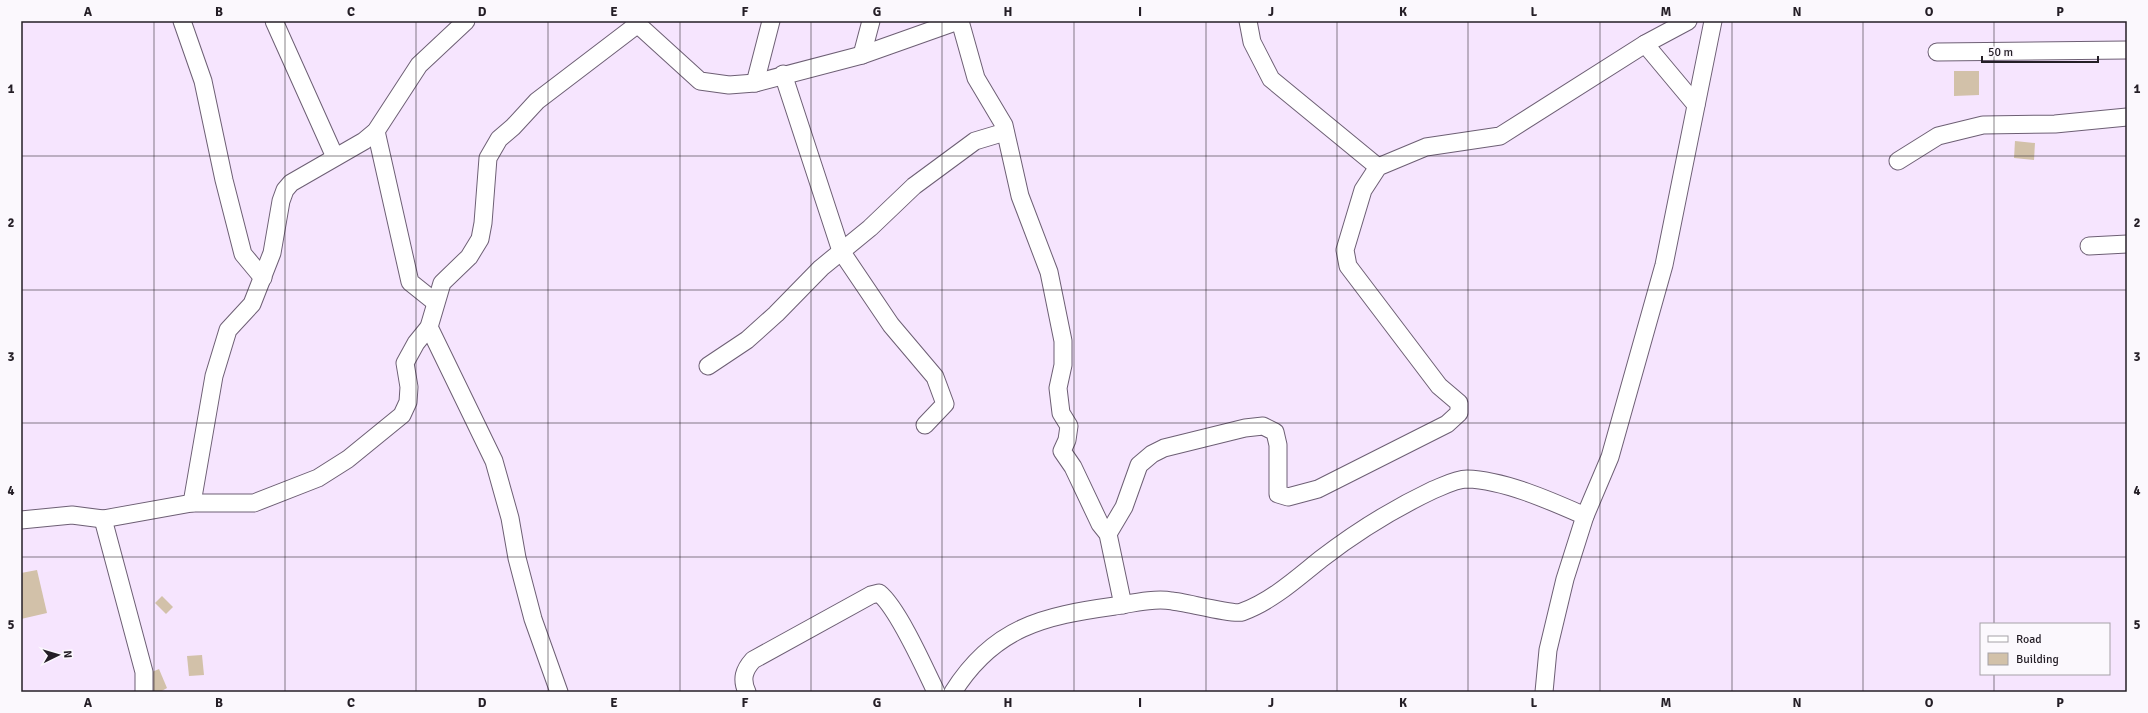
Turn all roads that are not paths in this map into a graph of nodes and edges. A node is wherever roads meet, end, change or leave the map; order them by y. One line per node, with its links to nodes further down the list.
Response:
1 (182, 21): 27 (street)
2 (274, 21): 21 (street)
3 (466, 21): 19 (street)
4 (771, 21): 16 (street)
5 (871, 21): 14 (street)
6 (959, 21): 14 (street); 20 (street)
7 (1248, 21): 23 (street)
8 (1688, 21): 11 (street)
9 (1713, 21): 17 (street)
10 (636, 23): 16 (street); 28 (street)
11 (1645, 44): 17 (street); 23 (street)
12 (2127, 50): 13 (street)
13 (1937, 52)
14 (862, 55): 15 (street)
15 (783, 74): 16 (street); 26 (street)
16 (755, 83)
17 (1696, 105): 33 (street)
18 (2127, 117): 22 (street)
19 (376, 131): 21 (street); 28 (street)
20 (1005, 132): 26 (street); 36 (street)
21 (336, 157): 27 (street)
22 (1898, 161)
23 (1378, 166): 36 (street)
24 (2127, 244): 25 (street)
25 (2089, 246)
26 (842, 252): 30 (street); 31 (street)
27 (263, 278): 32 (street)
28 (435, 302): 29 (street)
29 (429, 327): 32 (street); 39 (street)
30 (708, 366)
31 (925, 425)
32 (192, 503): 34 (street)
33 (1585, 516): 37 (street); 43 (street)
34 (103, 519): 35 (street); 38 (street)
35 (21, 520)
36 (1108, 534): 37 (street)
37 (1122, 605): 42 (street)
38 (144, 692)
39 (559, 692)
40 (747, 692): 41 (street)
41 (936, 692)
42 (953, 692)
43 (1544, 692)

